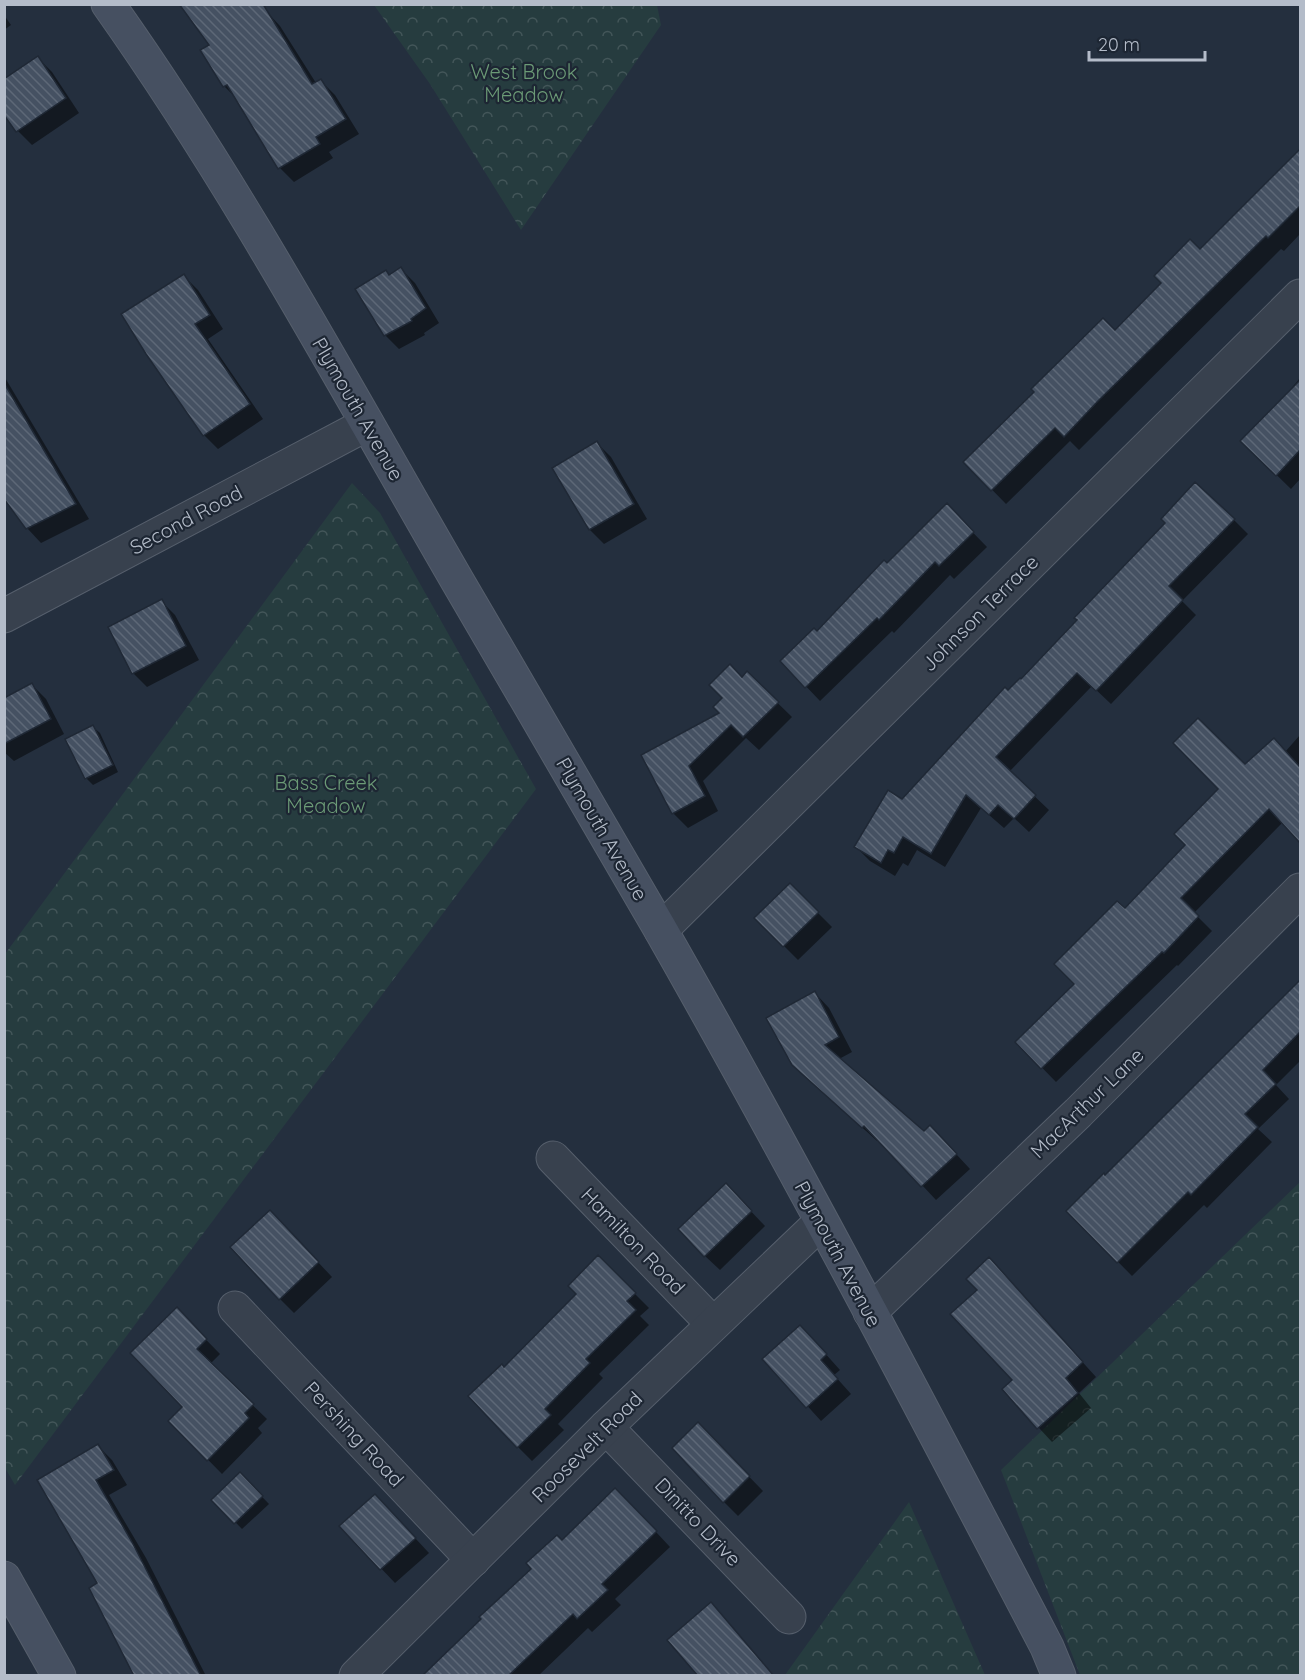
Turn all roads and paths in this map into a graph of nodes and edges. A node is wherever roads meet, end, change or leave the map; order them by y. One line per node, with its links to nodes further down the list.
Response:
1 (108, 4): 3 (street, Plymouth Avenue)
2 (1300, 296): 6 (street, Johnson Terrace)
3 (367, 424): 4 (street, Second Road); 6 (street, Plymouth Avenue)
4 (4, 616)
5 (1300, 890): 10 (street, MacArthur Lane)
6 (661, 930): 8 (street, Plymouth Avenue)
7 (553, 1158): 11 (street, Hamilton Road)
8 (821, 1222): 10 (street, Plymouth Avenue); 11 (street, Roosevelt Road)
9 (235, 1308): 13 (street, Pershing Road)
10 (870, 1312): 18 (street, Plymouth Avenue)
11 (713, 1324): 12 (street, Roosevelt Road)
12 (606, 1427): 13 (street, Roosevelt Road); 15 (street, Dinitto Drive)
13 (473, 1560): 16 (street, Roosevelt Road)
14 (4, 1578): 17 (street)
15 (789, 1617)
16 (371, 1671)
17 (59, 1676)
18 (1059, 1676)

